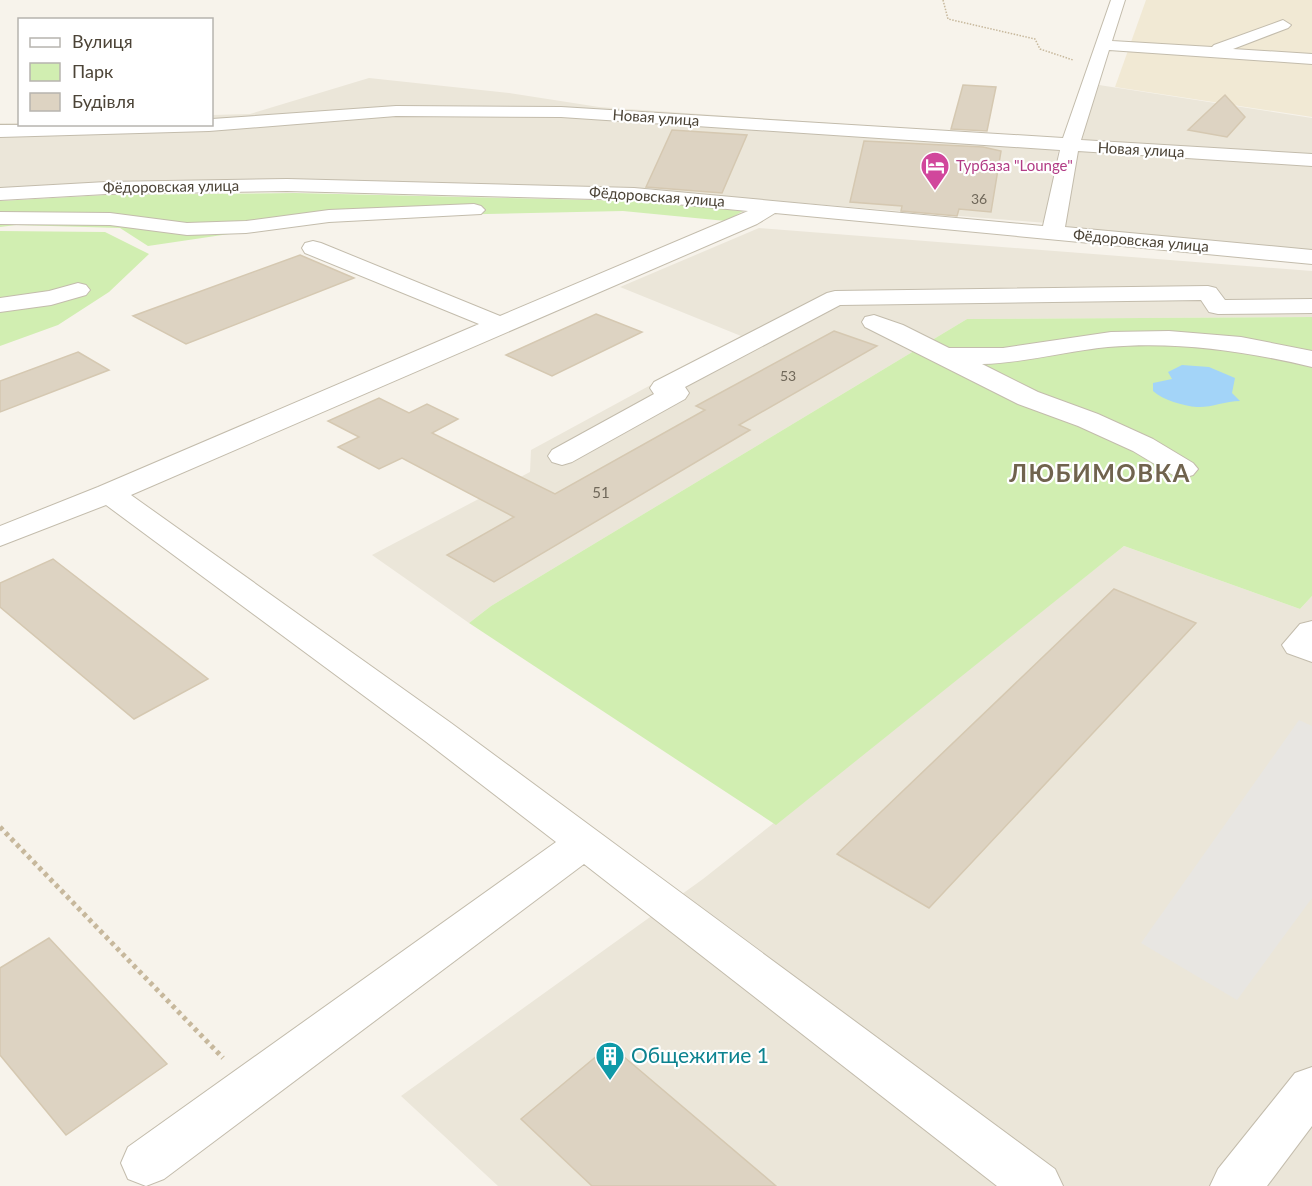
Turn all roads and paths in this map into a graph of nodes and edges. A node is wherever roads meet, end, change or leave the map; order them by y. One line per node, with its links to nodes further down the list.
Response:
1 (943, 0): 7 (path)
2 (1118, 0): 4 (street)
3 (1283, 25): 5 (street)
4 (1104, 45): 5 (street); 7 (street)
5 (1210, 52): 6 (street)
6 (1312, 59)
7 (1093, 70): 11 (street)
8 (213, 125): 11 (street, Новая улица)
9 (174, 126): 10 (street, Новая улица)
10 (0, 131)
11 (1071, 145): 12 (street, Новая улица); 16 (street)
12 (1312, 160)
13 (0, 194): 14 (street, Фёдоровская улица)
14 (761, 212): 15 (street); 16 (street, Фёдоровская улица); 23 (street)
15 (0, 218)
16 (1053, 232): 18 (street, Фёдоровская улица)
17 (313, 248): 23 (street)
18 (1312, 256)
19 (78, 290): 21 (street)
20 (915, 297): 22 (street); 24 (street); 26 (street)
21 (0, 305)
22 (1312, 306)
23 (499, 324): 28 (street)
24 (943, 355): 25 (street); 27 (street)
25 (1312, 359)
26 (562, 456)
27 (1183, 469)
28 (109, 493): 29 (street); 33 (street)
29 (0, 537)
30 (1312, 631): 31 (street)
31 (1312, 651)
32 (0, 828): 34 (path)
33 (584, 843): 34 (street); 37 (street)
34 (250, 1087): 36 (street)
35 (1312, 1088): 38 (street)
36 (146, 1163)
37 (1037, 1186)
38 (1236, 1186)

